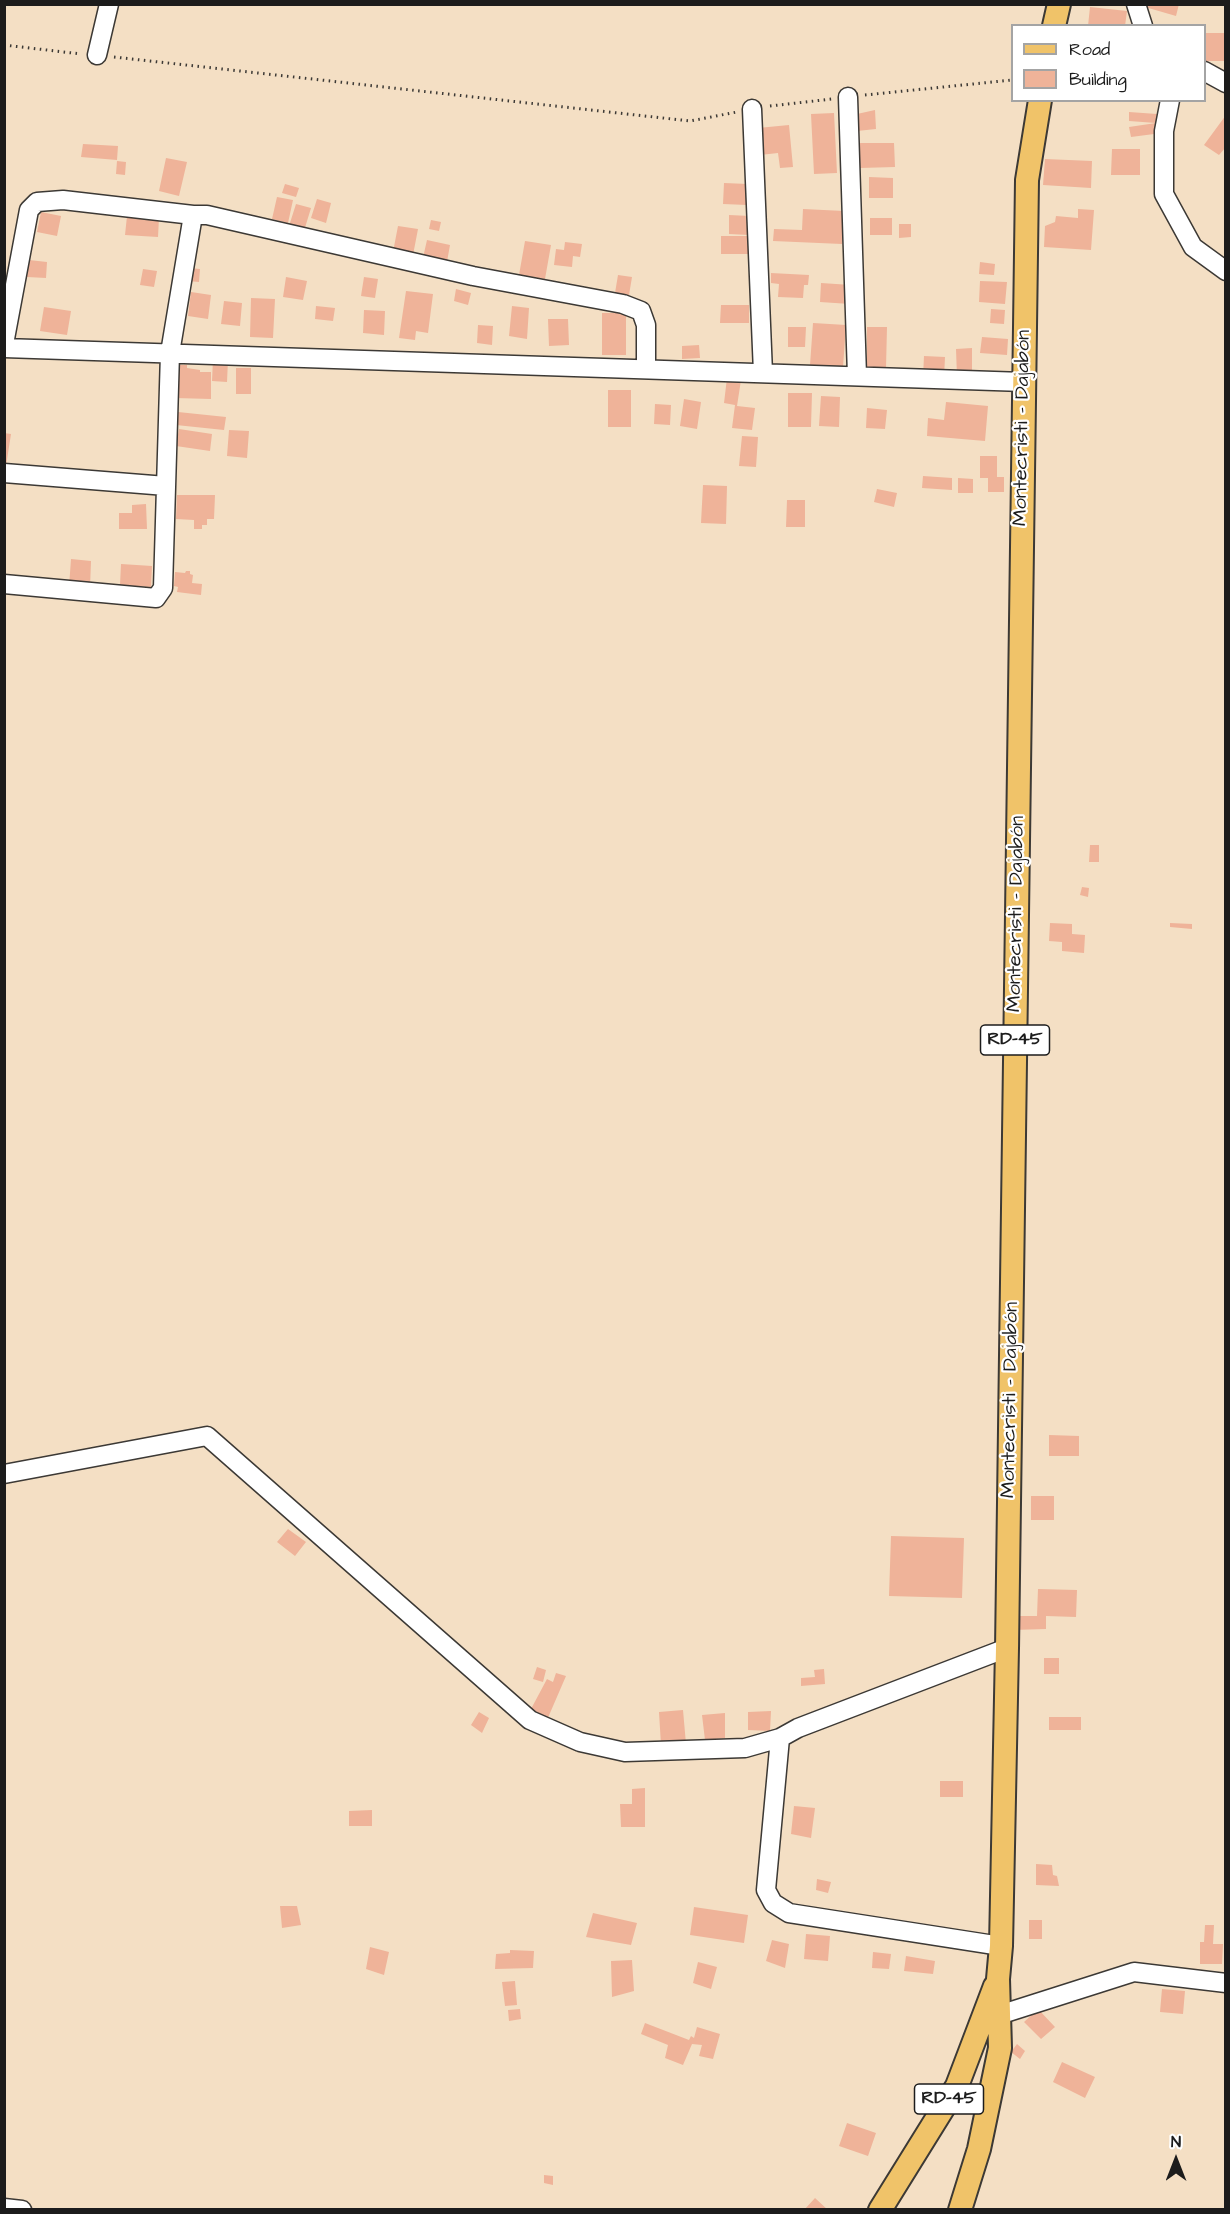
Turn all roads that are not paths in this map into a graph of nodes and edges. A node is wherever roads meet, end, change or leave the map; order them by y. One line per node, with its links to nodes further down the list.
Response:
1 (109, 4): 6 (street)
2 (1059, 4): 4 (main road)
3 (1137, 4): 5 (street)
4 (1054, 24)
5 (1142, 24)
6 (97, 55)
7 (1206, 72): 8 (street)
8 (1226, 83)
9 (848, 97): 19 (street)
10 (1040, 102): 20 (main road, Montecristi - Dajabón / RD-45)
11 (1170, 102): 14 (street)
12 (752, 109): 18 (street)
13 (193, 215): 15 (street); 16 (street); 17 (street)
14 (1226, 271)
15 (4, 346): 16 (street)
16 (170, 353): 17 (street); 22 (street)
17 (646, 369): 18 (street)
18 (763, 373): 19 (street)
19 (857, 376): 20 (street)
20 (1024, 382): 25 (main road, Montecristi - Dajabón / RD-45)
21 (4, 473): 22 (street)
22 (166, 486): 23 (street)
23 (4, 584)
24 (4, 1474): 26 (street)
25 (1007, 1648): 26 (street); 27 (main road, Montecristi - Dajabón / RD-45)
26 (780, 1738): 27 (street)
27 (1001, 1946): 28 (main road, Montecristi - Dajabón / RD-45)
28 (998, 1979): 30 (main road, Montecristi - Dajabón / RD-45); 33 (main road, Montecristi - Dajabón / RD-45)
29 (1226, 1983): 30 (street)
30 (999, 2014): 34 (main road, Montecristi - Dajabón / RD-45)
31 (4, 2208): 32 (street)
32 (22, 2210)
33 (880, 2210)
34 (960, 2210)

